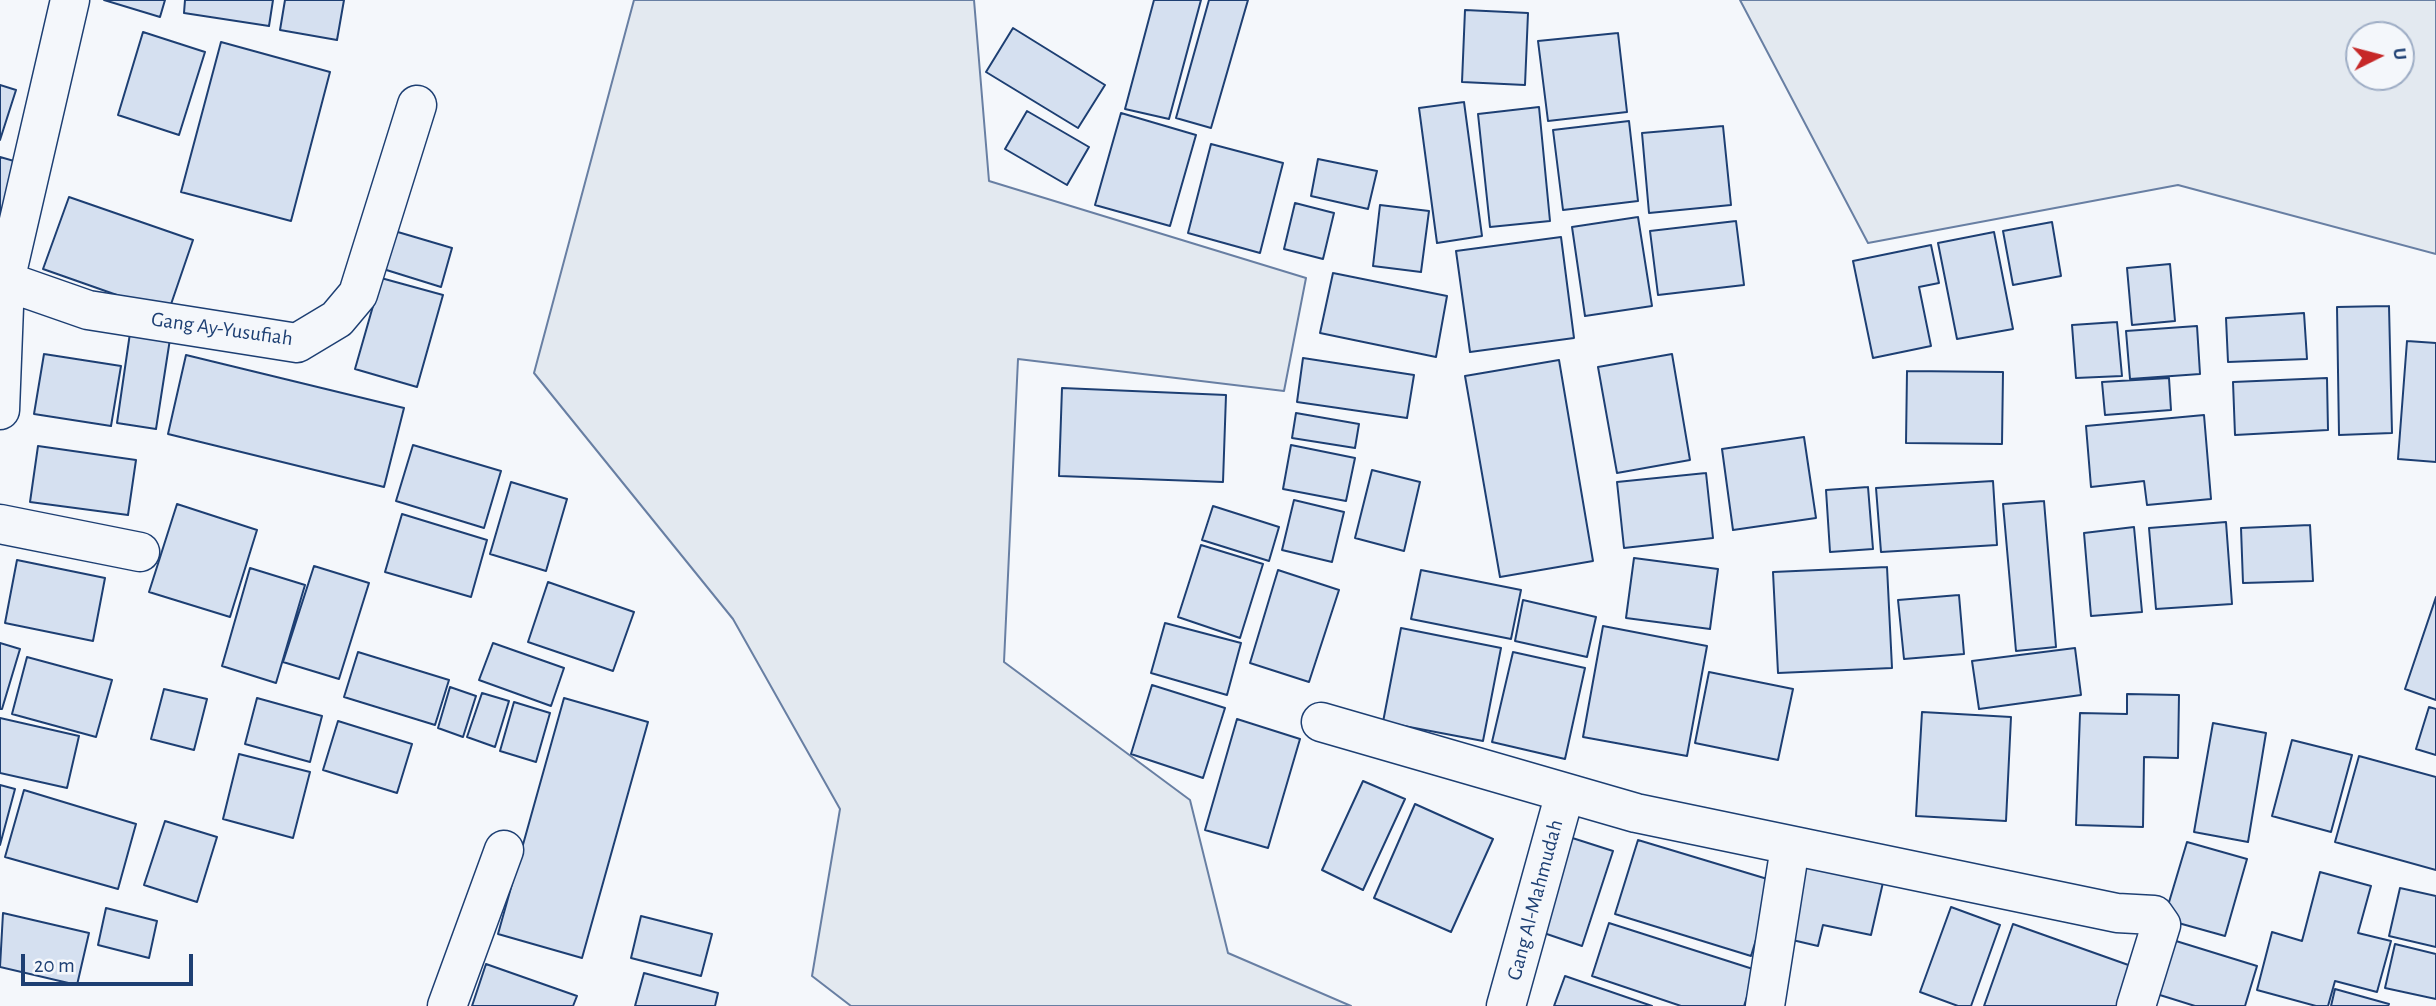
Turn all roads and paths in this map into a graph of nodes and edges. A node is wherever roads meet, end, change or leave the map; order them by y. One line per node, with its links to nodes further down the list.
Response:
1 (70, 0): 3 (street)
2 (417, 105): 3 (street, Gang Ay-Yusufiah)
3 (3, 280): 4 (street)
4 (0, 410)
5 (0, 524): 6 (street)
6 (140, 552)
7 (1321, 722): 8 (street)
8 (1565, 793): 9 (street); 12 (street, Gang Al-Mahmudah)
9 (1790, 847): 13 (street); 14 (street)
10 (504, 850): 11 (street)
11 (447, 1006)
12 (1506, 1006)
13 (1765, 1006)
14 (2136, 1006)

